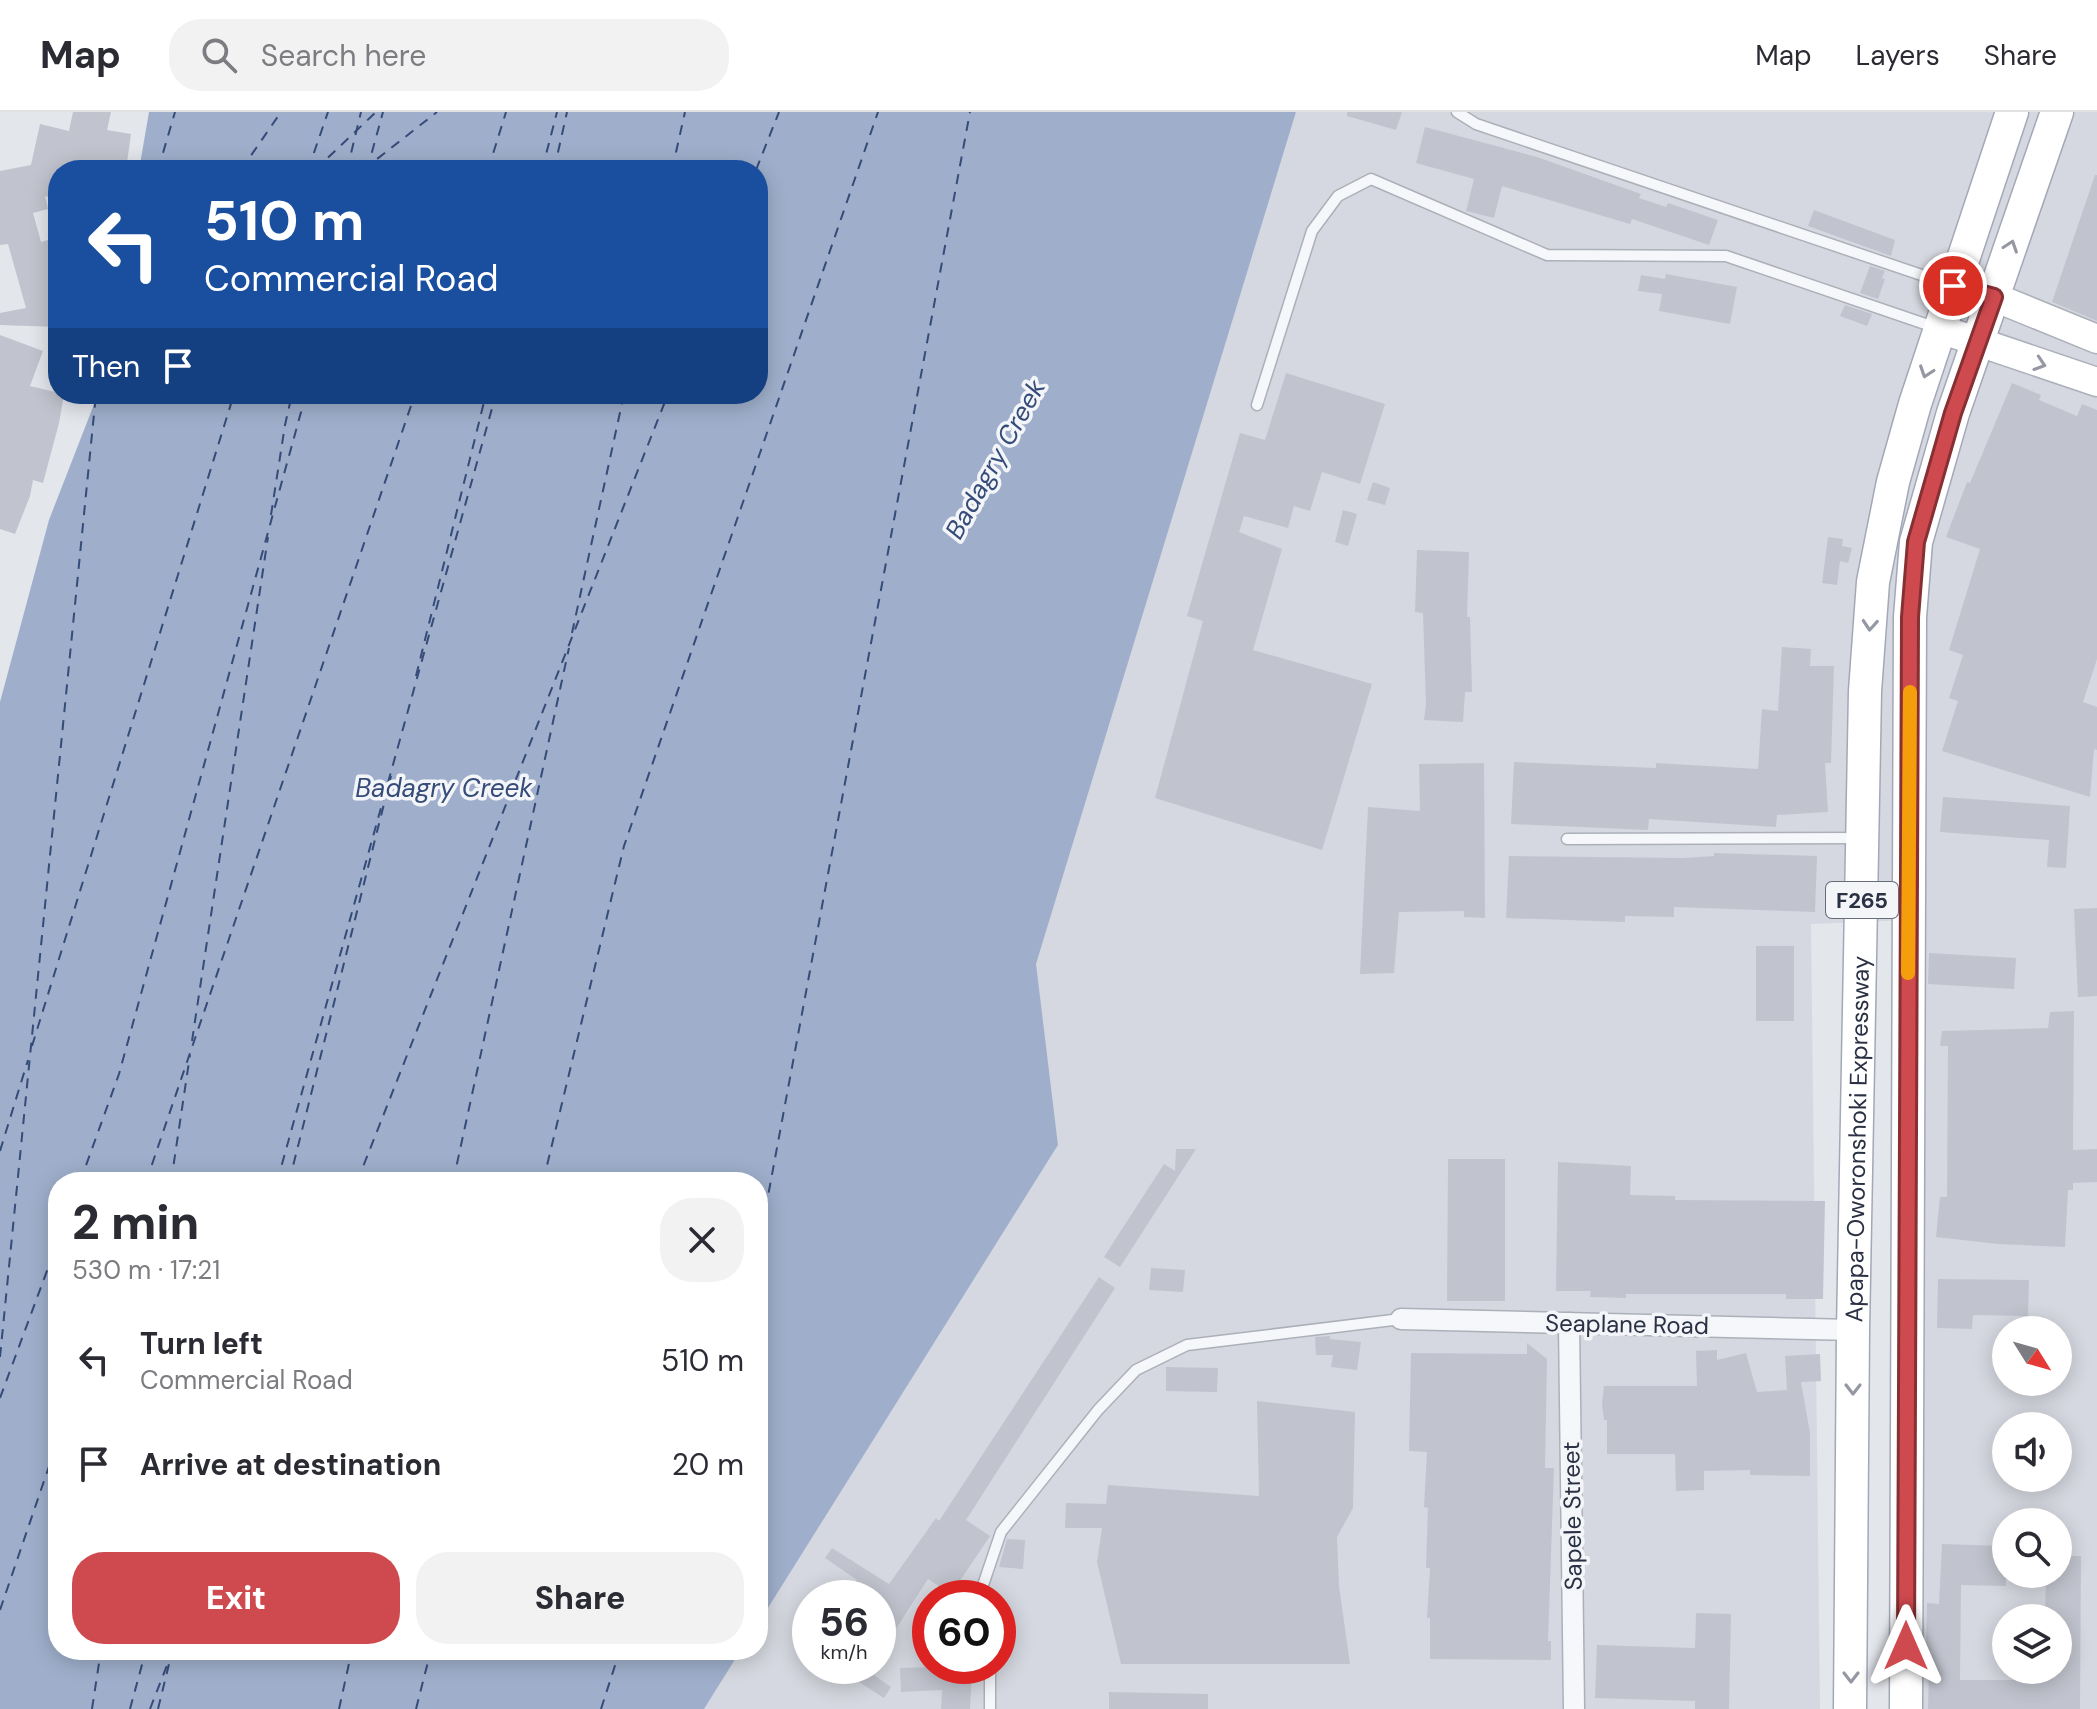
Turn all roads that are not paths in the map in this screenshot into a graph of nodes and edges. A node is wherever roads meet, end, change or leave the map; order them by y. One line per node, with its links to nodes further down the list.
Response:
1 (1457, 112): 4 (lane)
2 (2012, 112): 4 (main road, Apapa-Oworonshoki Expressway / F265)
3 (2057, 112): 5 (main road, Apapa-Oworonshoki Expressway / F265, one-way to 3)
4 (1953, 286): 5 (main road); 6 (main road, Apapa-Oworonshoki Expressway / F265)
5 (1994, 297): 7 (main road); 8 (main road, Apapa-Oworonshoki Expressway / F265)
6 (1940, 329): 8 (main road); 10 (lane); 11 (main road, Apapa-Oworonshoki Expressway / F265, one-way to 11)
7 (2097, 339)
8 (1977, 343): 9 (main road, one-way to 9); 21 (main road, Apapa-Oworonshoki Expressway / F265)
9 (2097, 382)
10 (1257, 405)
11 (1863, 838): 12 (lane); 15 (main road, Apapa-Oworonshoki Expressway / F265)
12 (1567, 839)
13 (1401, 1319): 14 (street, Seaplane Road); 16 (lane)
14 (1569, 1323): 15 (street, Seaplane Road); 19 (street, Sapele Street)
15 (1853, 1330): 20 (main road, Apapa-Oworonshoki Expressway / F265, one-way to 20)
16 (985, 1580)
17 (990, 1684): 18 (lane)
18 (990, 1709)
19 (1574, 1709)
20 (1850, 1709)
21 (1906, 1709)

